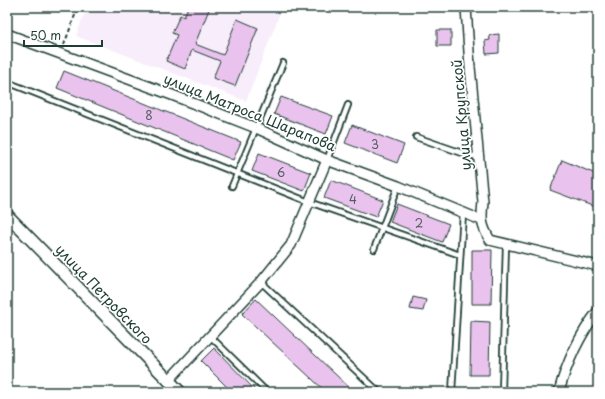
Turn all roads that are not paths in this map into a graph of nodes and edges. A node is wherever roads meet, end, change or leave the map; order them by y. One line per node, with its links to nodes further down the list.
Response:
1 (466, 7): 8 (street, улица Крупской)
2 (7, 36): 6 (street, улица Матроса Шарапова)
3 (283, 63): 6 (lane)
4 (7, 82): 10 (lane)
5 (348, 105): 9 (lane)
6 (256, 128): 9 (street, улица Матроса Шарапова); 10 (lane)
7 (416, 137): 8 (lane)
8 (479, 157): 16 (street, улица Крупской)
9 (327, 160): 12 (street, улица Матроса Шарапова); 13 (street)
10 (237, 173): 11 (lane); 13 (lane)
11 (232, 186)
12 (398, 186): 14 (street, улица Матроса Шарапова); 17 (lane)
13 (309, 202): 17 (lane); 22 (street)
14 (463, 213): 16 (street, улица Матроса Шарапова); 20 (lane)
15 (7, 215): 25 (street, улица Петровского)
16 (481, 220): 18 (street)
17 (382, 228): 19 (lane); 20 (lane)
18 (506, 244): 21 (street); 30 (lane)
19 (374, 249)
20 (460, 255): 29 (lane)
21 (598, 266)
22 (261, 282): 24 (street); 28 (lane)
23 (598, 311): 31 (street)
24 (210, 336): 25 (street); 27 (lane)
25 (168, 381): 26 (street, улица Петровского)
26 (180, 392)
27 (267, 392)
28 (379, 392)
29 (452, 392)
30 (502, 392)
31 (559, 392)

